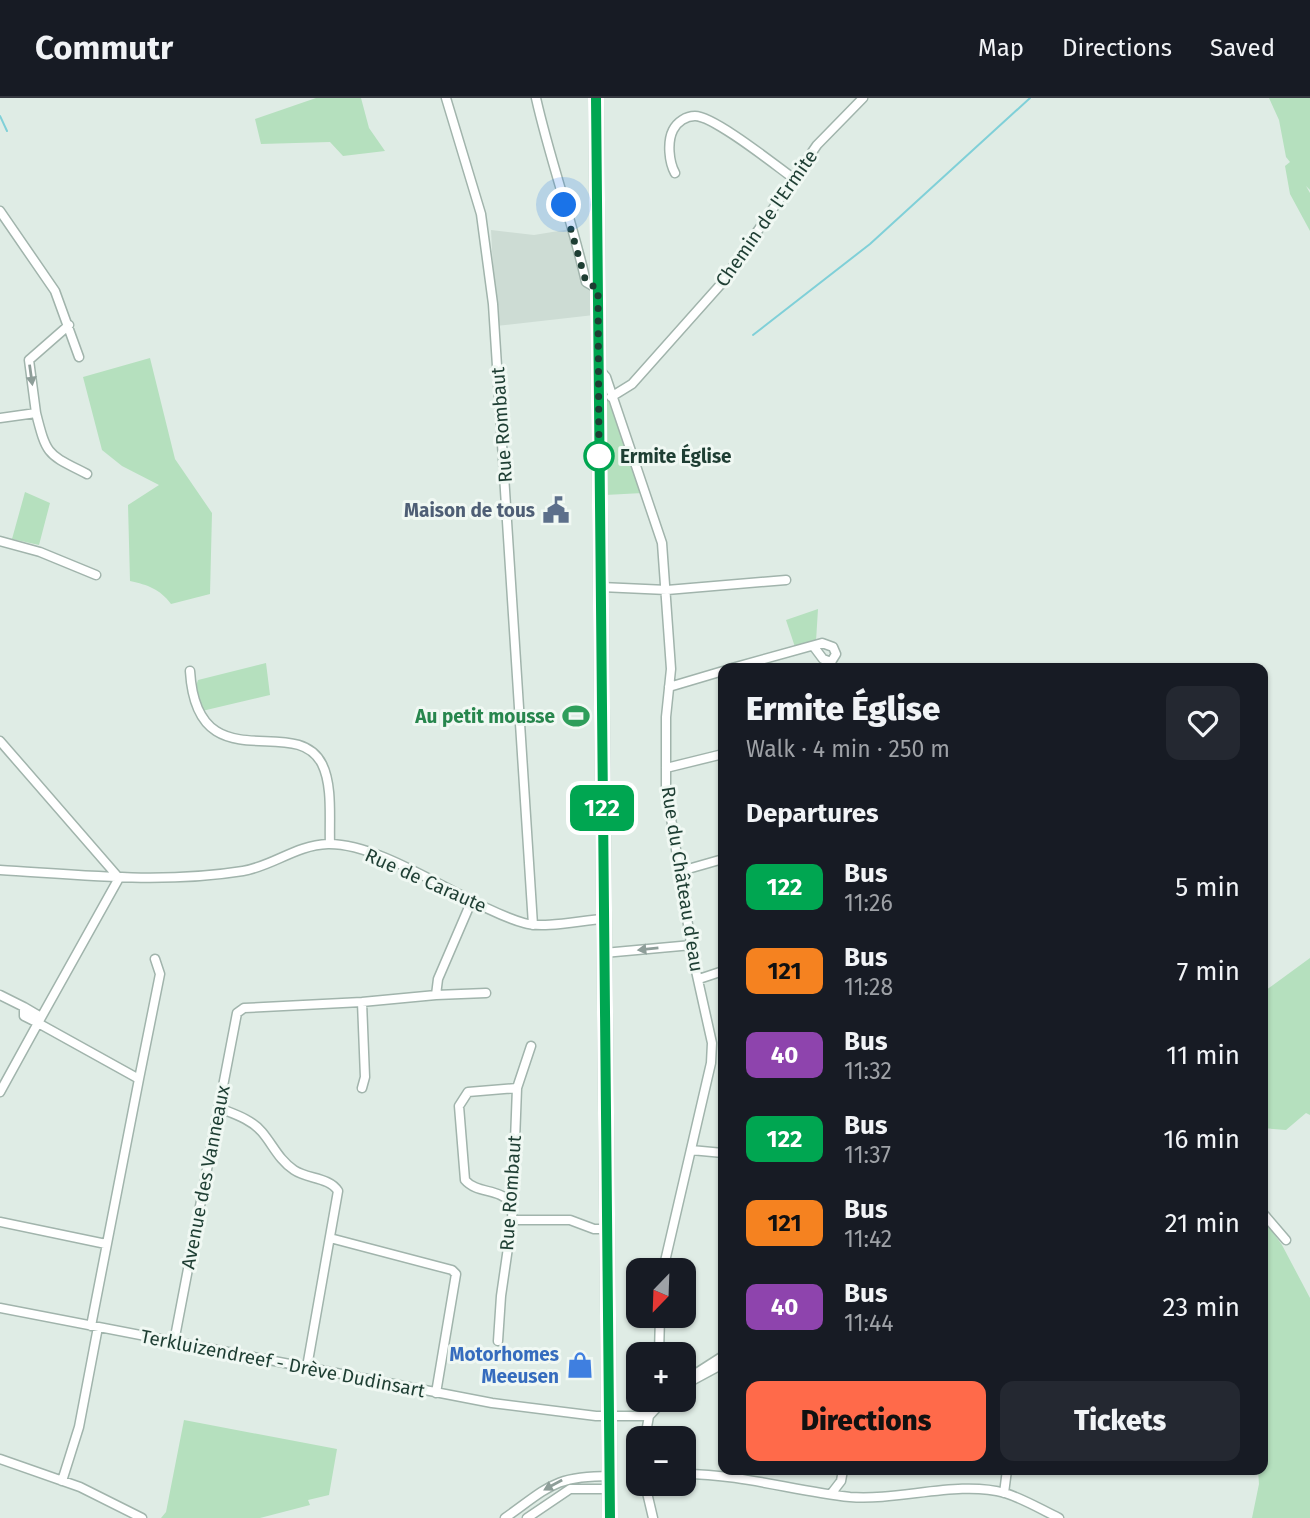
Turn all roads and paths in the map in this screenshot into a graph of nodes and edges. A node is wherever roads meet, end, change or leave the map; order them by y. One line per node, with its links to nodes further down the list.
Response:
1 (446, 98): 41 (street, Rue Rombaut)
2 (536, 98): 9 (street)
3 (596, 98): 10 (main road)
4 (863, 98): 6 (street, Chemin de l'Ermite)
5 (675, 173): 6 (street)
6 (793, 178): 15 (street, Chemin de l'Ermite)
7 (0, 211): 8 (street)
8 (3, 225): 12 (street)
9 (582, 265): 10 (street); 11 (street)
10 (598, 269): 11 (main road)
11 (598, 289): 14 (main road)
12 (69, 325): 13 (street); 16 (street, one-way to 16)
13 (79, 357)
14 (598, 368): 15 (street, Rue du Château d'eau); 22 (main road)
15 (611, 397): 23 (street, Rue du Château d'eau)
16 (36, 414): 17 (street); 18 (street)
17 (0, 418)
18 (88, 474)
19 (0, 541): 20 (street)
20 (96, 575)
21 (786, 580): 23 (street)
22 (601, 587): 23 (street); 40 (main road)
23 (667, 590): 30 (street, Rue du Château d'eau)
24 (814, 647): 25 (street); 26 (street); 27 (street)
25 (749, 663)
26 (829, 663)
27 (833, 663)
28 (190, 671): 34 (street)
29 (718, 672): 30 (street)
30 (669, 687): 33 (street, Rue du Château d'eau)
31 (0, 741): 38 (street)
32 (718, 755): 33 (street)
33 (666, 768): 37 (street, Rue du Château d'eau)
34 (330, 844): 38 (street, Rue de Caraute); 39 (street, Rue de Caraute)
35 (718, 860): 37 (street)
36 (0, 870): 38 (street, Rue de Caraute)
37 (681, 871): 42 (street, Rue du Château d'eau)
38 (119, 878): 51 (street)
39 (472, 900): 41 (street, Rue de Caraute); 49 (street)
40 (603, 919): 41 (street, Rue de Caraute); 43 (main road)
41 (533, 925)
42 (692, 944): 43 (street, one-way to 43); 46 (street, Rue du Château d'eau)
43 (604, 953): 66 (main road)
44 (155, 959): 55 (street)
45 (718, 973): 46 (street)
46 (699, 979): 53 (street, Rue du Château d'eau)
47 (486, 993): 49 (street)
48 (0, 995): 51 (street)
49 (436, 995): 50 (street)
50 (362, 1002): 56 (street); 59 (street, Avenue des Vanneaux)
51 (40, 1020): 55 (street); 58 (street)
52 (531, 1046): 57 (street, Rue Rombaut)
53 (711, 1063): 54 (street); 60 (street, Rue du Château d'eau)
54 (718, 1064)
55 (139, 1079): 69 (street)
56 (362, 1088)
57 (517, 1088): 62 (street, Rue Rombaut); 62 (street)
58 (0, 1092)
59 (219, 1108): 67 (street); 74 (street, Avenue des Vanneaux)
60 (691, 1150): 61 (street); 70 (street, Rue du Château d'eau)
61 (718, 1153)
62 (511, 1203): 64 (street, Rue Rombaut)
63 (1268, 1219): 68 (street)
64 (512, 1220): 66 (street); 73 (street, Rue Rombaut)
65 (0, 1222): 69 (street)
66 (607, 1229): 83 (main road)
67 (330, 1238): 77 (street); 80 (street)
68 (1286, 1240)
69 (106, 1244): 72 (street)
70 (666, 1258)
71 (0, 1308): 72 (street, Terkluizendreef - Drève Dudinsart)
72 (94, 1326): 74 (street, Terkluizendreef - Drève Dudinsart); 89 (street)
73 (498, 1341)
74 (174, 1342): 77 (street, Terkluizendreef - Drève Dudinsart)
75 (718, 1359): 78 (street)
76 (718, 1366): 79 (street)
77 (307, 1367): 80 (street, Terkluizendreef - Drève Dudinsart)
78 (696, 1375)
79 (696, 1377)
80 (436, 1392): 83 (street, Terkluizendreef - Drève Dudinsart)
81 (652, 1412): 82 (street)
82 (649, 1416): 83 (street, Terkluizendreef - Drève Dudinsart); 84 (street)
83 (608, 1417): 91 (main road)
84 (647, 1426)
85 (0, 1459): 89 (street)
86 (696, 1475): 93 (street)
87 (842, 1475): 90 (street)
88 (1006, 1475): 92 (street)
89 (62, 1481): 96 (street)
90 (841, 1481): 93 (street); 95 (street)
91 (610, 1483): 98 (street, one-way to 98); 99 (street); 100 (main road)
92 (1004, 1493): 95 (street); 102 (street)
93 (831, 1494): 95 (street)
94 (648, 1496): 101 (street)
95 (850, 1497)
96 (130, 1515): 97 (street)
97 (142, 1518)
98 (505, 1518)
99 (527, 1518)
100 (610, 1518)
101 (653, 1518)
102 (1059, 1518)

